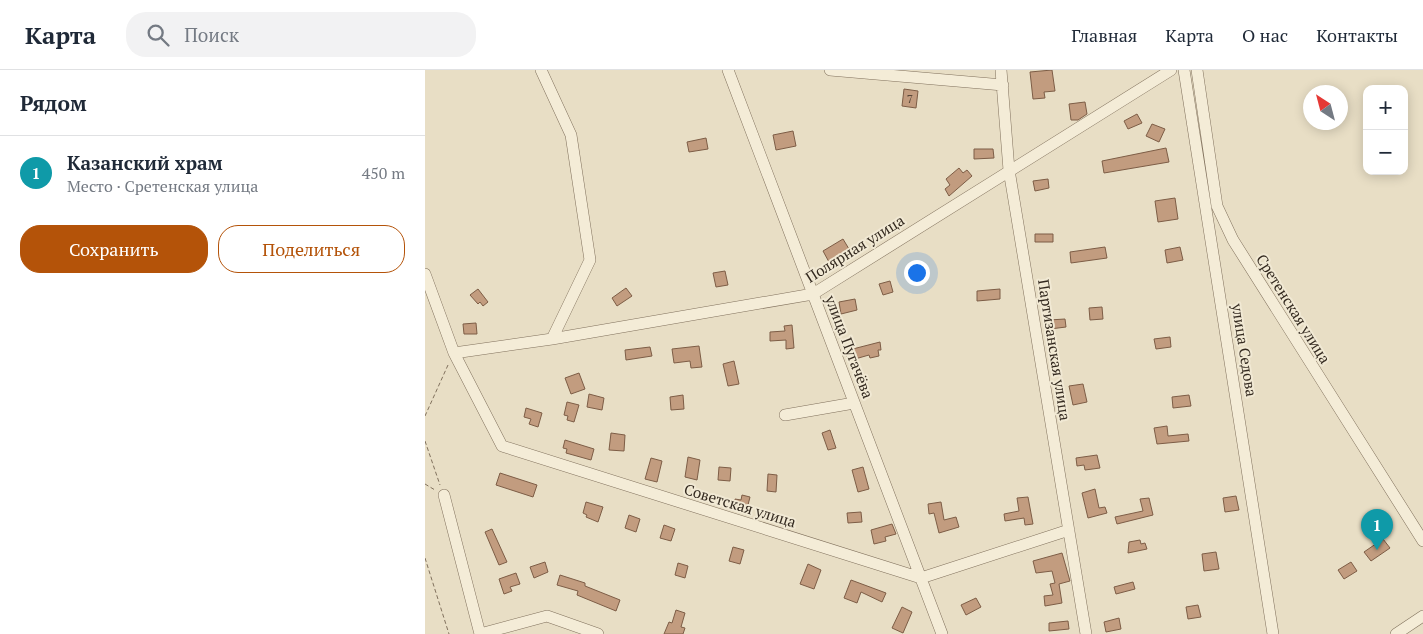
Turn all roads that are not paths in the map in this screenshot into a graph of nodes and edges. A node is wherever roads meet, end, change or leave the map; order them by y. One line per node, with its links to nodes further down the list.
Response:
1 (541, 70): 12 (street)
2 (728, 70): 11 (street, улица Пугачёва)
3 (829, 70): 8 (street)
4 (1001, 70): 8 (street, Партизанская улица)
5 (1171, 70): 9 (street, Полярная улица)
6 (1184, 70): 25 (street, улица Седова)
7 (1197, 70): 18 (street, Сретенская улица)
8 (1003, 85): 9 (street, Партизанская улица)
9 (1009, 170): 11 (street, Полярная улица); 17 (street, Партизанская улица)
10 (425, 274): 13 (street, Советская улица)
11 (813, 294): 12 (street, Полярная улица); 14 (street, улица Пугачёва)
12 (552, 339): 13 (street, Полярная улица)
13 (454, 353): 19 (street, Советская улица)
14 (854, 402): 15 (street); 19 (street, улица Пугачёва)
15 (785, 415)
16 (444, 495): 21 (street)
17 (1069, 530): 19 (street); 24 (street, Партизанская улица)
18 (1423, 541)
19 (921, 578): 23 (street, улица Пугачёва)
20 (1423, 616): 26 (street)
21 (480, 634): 22 (street)
22 (598, 634)
23 (942, 634)
24 (1086, 634)
25 (1273, 634)
26 (1396, 634)

